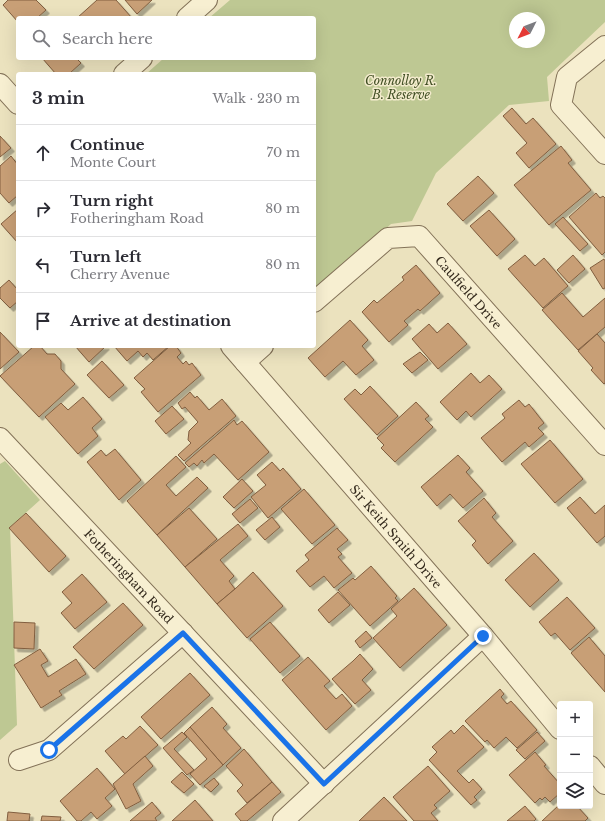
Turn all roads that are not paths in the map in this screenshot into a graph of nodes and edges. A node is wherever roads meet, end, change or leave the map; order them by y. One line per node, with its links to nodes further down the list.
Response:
1 (207, 0): 2 (street)
2 (189, 16)
3 (605, 46): 8 (street)
4 (140, 60): 5 (street)
5 (126, 72)
6 (0, 84): 7 (street)
7 (16, 102)
8 (605, 154)
9 (316, 300): 14 (street, Caulfield Drive)
10 (233, 348): 12 (street, Sir Keith Smith Drive)
11 (261, 348): 12 (street)
12 (244, 362): 16 (street, Sir Keith Smith Drive)
13 (0, 438): 15 (street, Fotheringham Road)
14 (605, 445)
15 (183, 633): 18 (street); 20 (street, Fotheringham Road)
16 (483, 636): 17 (street, Sir Keith Smith Drive); 20 (street)
17 (557, 725)
18 (19, 760)
19 (593, 770): 21 (street)
20 (324, 784): 22 (street)
21 (605, 784)
22 (283, 821)

